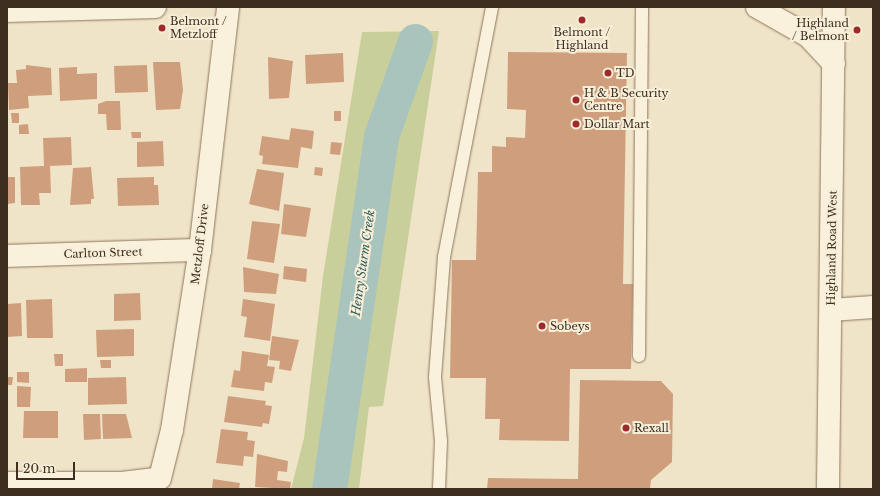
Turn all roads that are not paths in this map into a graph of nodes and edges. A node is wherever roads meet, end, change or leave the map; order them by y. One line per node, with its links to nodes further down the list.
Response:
1 (155, 7): 7 (street)
2 (228, 7): 9 (street, Metzloff Drive)
3 (492, 7): 15 (lane)
4 (642, 7): 13 (lane)
5 (757, 7): 8 (street)
6 (834, 7): 8 (street, Highland Road West)
7 (7, 10)
8 (834, 64): 12 (street, Highland Road West)
9 (200, 250): 10 (street, Carlton Street); 14 (street, Metzloff Drive)
10 (7, 256)
11 (873, 307): 12 (street)
12 (831, 310): 16 (street, Highland Road West)
13 (639, 356)
14 (7, 483)
15 (439, 489)
16 (828, 489)

